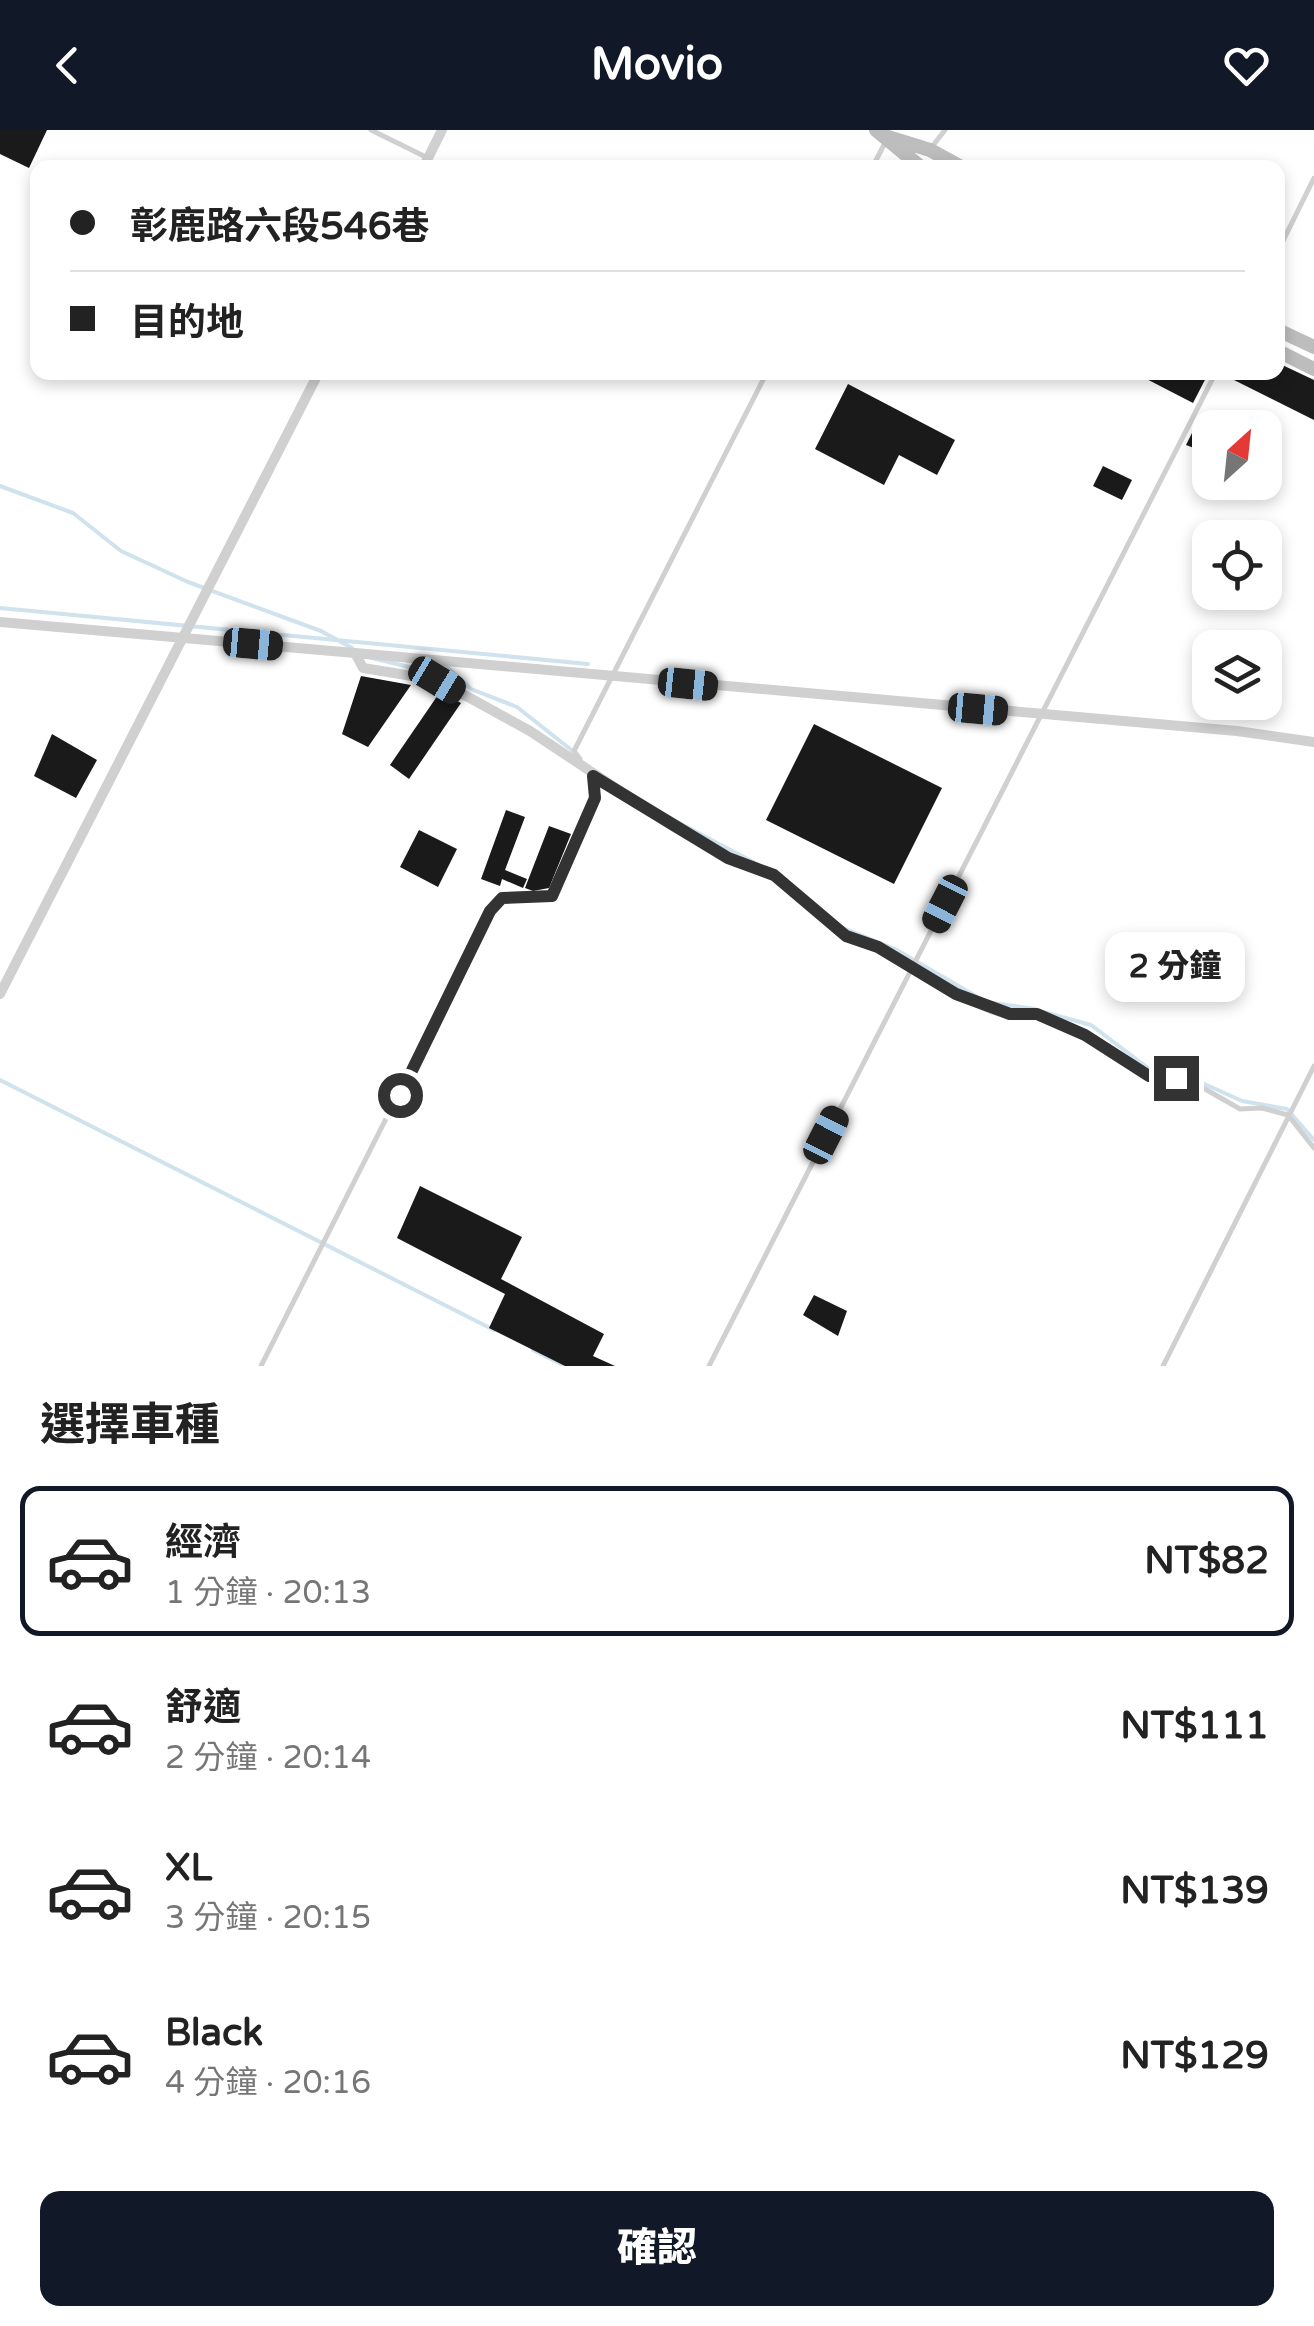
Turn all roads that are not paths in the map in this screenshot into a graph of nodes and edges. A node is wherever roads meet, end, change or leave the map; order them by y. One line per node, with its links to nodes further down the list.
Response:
1 (371, 130): 6 (lane)
2 (442, 130): 7 (street)
3 (945, 130): 5 (lane)
4 (882, 134): 5 (street); 8 (lane); 9 (street)
5 (930, 150): 10 (street)
6 (420, 160)
7 (427, 160)
8 (874, 160)
9 (913, 160)
10 (948, 160)
11 (1314, 178): 12 (lane)
12 (1285, 236)
13 (1285, 333): 14 (street)
14 (1314, 347)
15 (1285, 354): 16 (street)
16 (1314, 369)
17 (314, 380): 21 (street)
18 (763, 380): 23 (lane)
19 (1212, 380): 24 (lane)
20 (0, 622): 21 (street)
21 (181, 638): 22 (street); 28 (street)
22 (354, 653): 23 (street); 26 (street)
23 (609, 676): 24 (street); 26 (lane)
24 (1044, 714): 25 (street); 27 (lane)
25 (1314, 742)
26 (593, 776): 27 (street); 33 (lane)
27 (912, 968): 29 (street); 34 (lane)
28 (0, 994)
29 (1085, 1035): 31 (lane)
30 (1314, 1066): 31 (lane)
31 (1288, 1115): 32 (lane); 35 (lane)
32 (1314, 1148)
33 (261, 1366)
34 (710, 1366)
35 (1163, 1366)

